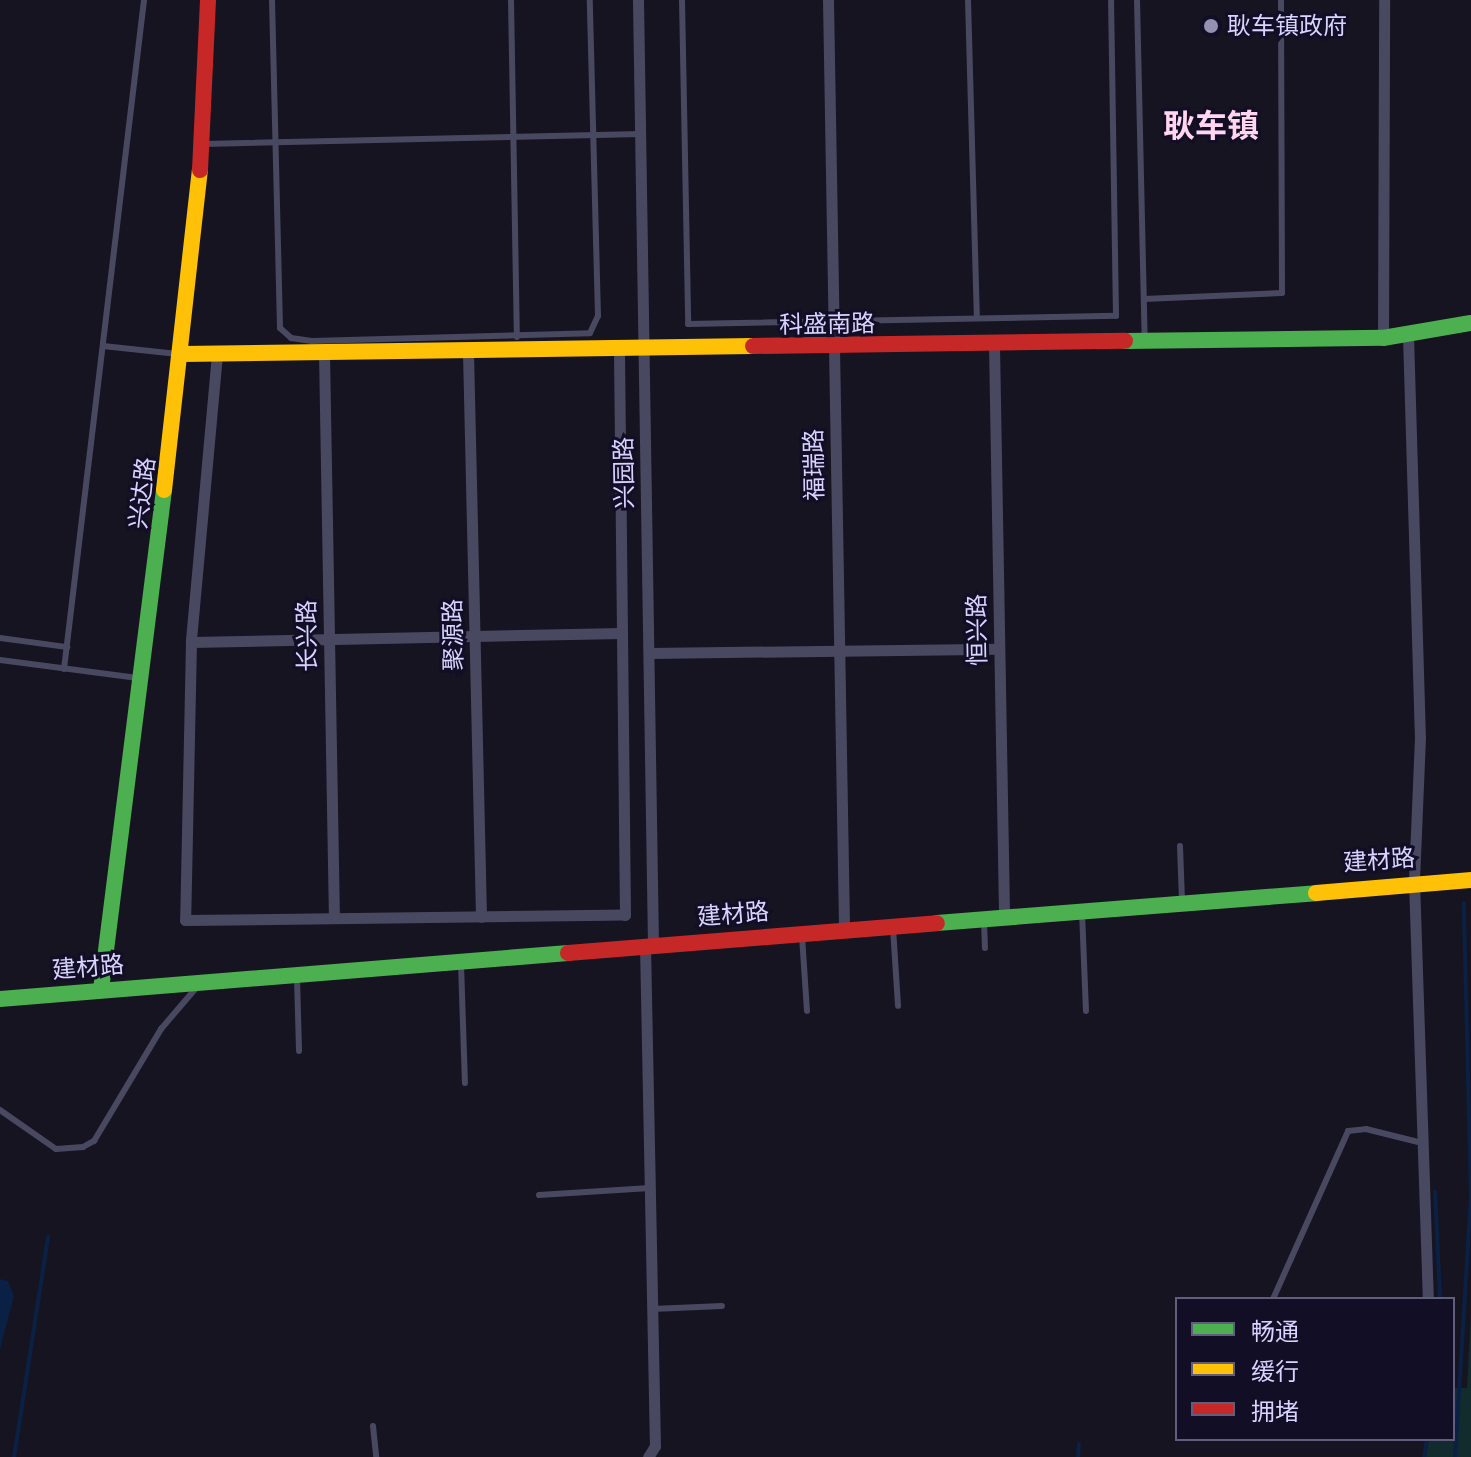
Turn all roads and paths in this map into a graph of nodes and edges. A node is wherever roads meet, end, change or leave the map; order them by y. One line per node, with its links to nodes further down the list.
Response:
1 (144, 0): 28 (lane)
2 (208, 0): 18 (street, 兴达路)
3 (272, 0): 17 (lane)
4 (511, 0): 16 (lane)
5 (590, 0): 15 (lane)
6 (638, 0): 14 (street, 兴园路)
7 (682, 0): 21 (lane)
8 (828, 0): 21 (street, 福瑞路)
9 (968, 0): 20 (lane)
10 (1111, 0): 20 (lane)
11 (1137, 0): 19 (lane)
12 (1281, 0): 19 (lane)
13 (1384, 0): 25 (street)
14 (641, 134): 15 (lane); 31 (street, 兴园路)
15 (593, 135): 16 (lane); 24 (lane)
16 (513, 137): 17 (lane); 24 (lane)
17 (276, 142): 18 (lane); 24 (lane)
18 (204, 144): 34 (street, 兴达路)
19 (1144, 299): 26 (lane)
20 (977, 318): 21 (lane)
21 (834, 321): 29 (street, 福瑞路)
22 (1471, 323): 23 (street, 科盛南路)
23 (1408, 335): 25 (street, 科盛南路); 50 (street)
24 (517, 337)
25 (1383, 338): 26 (street, 科盛南路)
26 (1145, 341): 27 (street, 科盛南路)
27 (994, 345): 29 (street, 科盛南路); 42 (street, 恒兴路)
28 (103, 346): 34 (lane); 41 (lane)
29 (834, 347): 31 (street, 科盛南路); 43 (street, 福瑞路)
30 (619, 351): 31 (street, 科盛南路); 32 (street, 科盛南路); 36 (street)
31 (644, 351): 44 (street, 兴园路)
32 (468, 352): 33 (street, 科盛南路); 37 (street, 聚源路)
33 (324, 353): 35 (street, 科盛南路); 39 (street, 长兴路)
34 (182, 354): 35 (street, 科盛南路); 47 (street, 兴达路)
35 (217, 354): 40 (street)
36 (622, 633): 37 (street); 54 (street)
37 (475, 636): 39 (street); 54 (street, 聚源路)
38 (0, 638): 41 (lane)
39 (329, 639): 40 (street); 56 (street, 长兴路)
40 (191, 642): 56 (street)
41 (67, 647): 46 (lane)
42 (999, 649): 43 (street); 53 (street, 恒兴路)
43 (839, 651): 44 (street); 58 (street, 福瑞路)
44 (649, 653): 60 (street, 兴园路)
45 (0, 660): 46 (lane)
46 (64, 669): 47 (lane)
47 (142, 679): 65 (street, 兴达路)
48 (1180, 846): 51 (lane)
49 (1471, 880): 50 (street, 建材路)
50 (1414, 881): 51 (street, 建材路); 73 (street)
51 (1182, 901): 52 (street, 建材路)
52 (1082, 909): 53 (street, 建材路); 69 (lane)
53 (1004, 915): 55 (street, 建材路)
54 (481, 917): 56 (street)
55 (984, 917): 57 (street, 建材路); 61 (lane)
56 (334, 918)
57 (893, 925): 58 (street, 建材路); 67 (lane)
58 (844, 929): 59 (street, 建材路)
59 (802, 932): 60 (street, 建材路); 68 (lane)
60 (649, 945): 62 (street, 建材路); 74 (street, 兴园路)
61 (985, 948)
62 (461, 960): 63 (street, 建材路); 71 (lane)
63 (296, 974): 64 (street, 建材路); 70 (lane)
64 (201, 982): 65 (street, 建材路); 72 (lane)
65 (101, 990): 66 (street, 建材路)
66 (0, 999)
67 (898, 1006)
68 (807, 1011)
69 (1086, 1011)
70 (299, 1051)
71 (465, 1083)
72 (0, 1110)
73 (1425, 1144): 76 (lane); 77 (street)
74 (650, 1188): 75 (lane); 79 (street, 兴园路)
75 (539, 1195)
76 (1274, 1297)
77 (1428, 1297)
78 (722, 1306): 79 (lane)
79 (652, 1309): 82 (street, 兴园路)
80 (373, 1426): 81 (lane)
81 (376, 1457)
82 (648, 1457)

